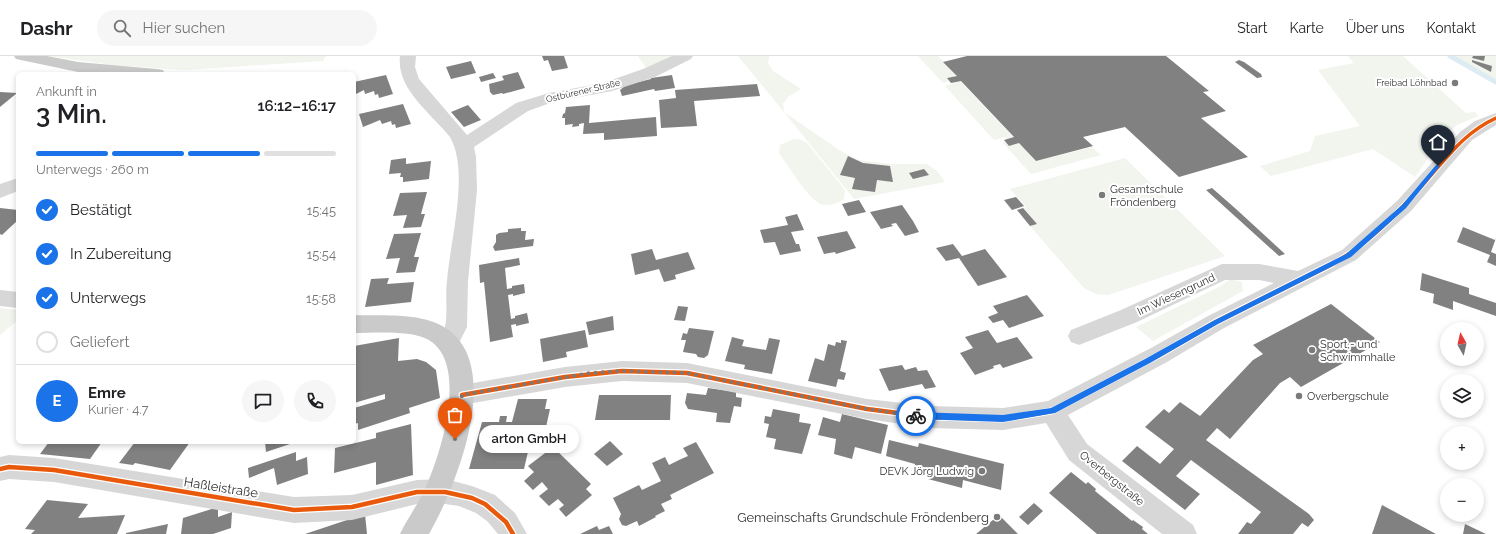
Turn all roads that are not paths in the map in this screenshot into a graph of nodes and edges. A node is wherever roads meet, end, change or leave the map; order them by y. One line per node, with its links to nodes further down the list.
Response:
1 (22, 56): 4 (main road)
2 (408, 56): 6 (street)
3 (685, 56): 6 (street, Ostbürener Straße)
4 (134, 72)
5 (1496, 118): 9 (street)
6 (464, 145): 14 (street)
7 (16, 185): 8 (street)
8 (0, 191)
9 (1301, 280): 13 (street, Im Wiesengrund); 16 (street)
10 (0, 298): 11 (street)
11 (16, 300)
12 (356, 324): 14 (main road)
13 (1079, 336)
14 (448, 343): 15 (main road)
15 (462, 395): 16 (street); 18 (main road)
16 (1052, 411): 21 (street, Overbergstraße)
17 (0, 469): 18 (street, Haßleistraße)
18 (437, 492): 19 (main road); 20 (street, Haßleistraße)
19 (414, 534)
20 (514, 534)
21 (1183, 534)

